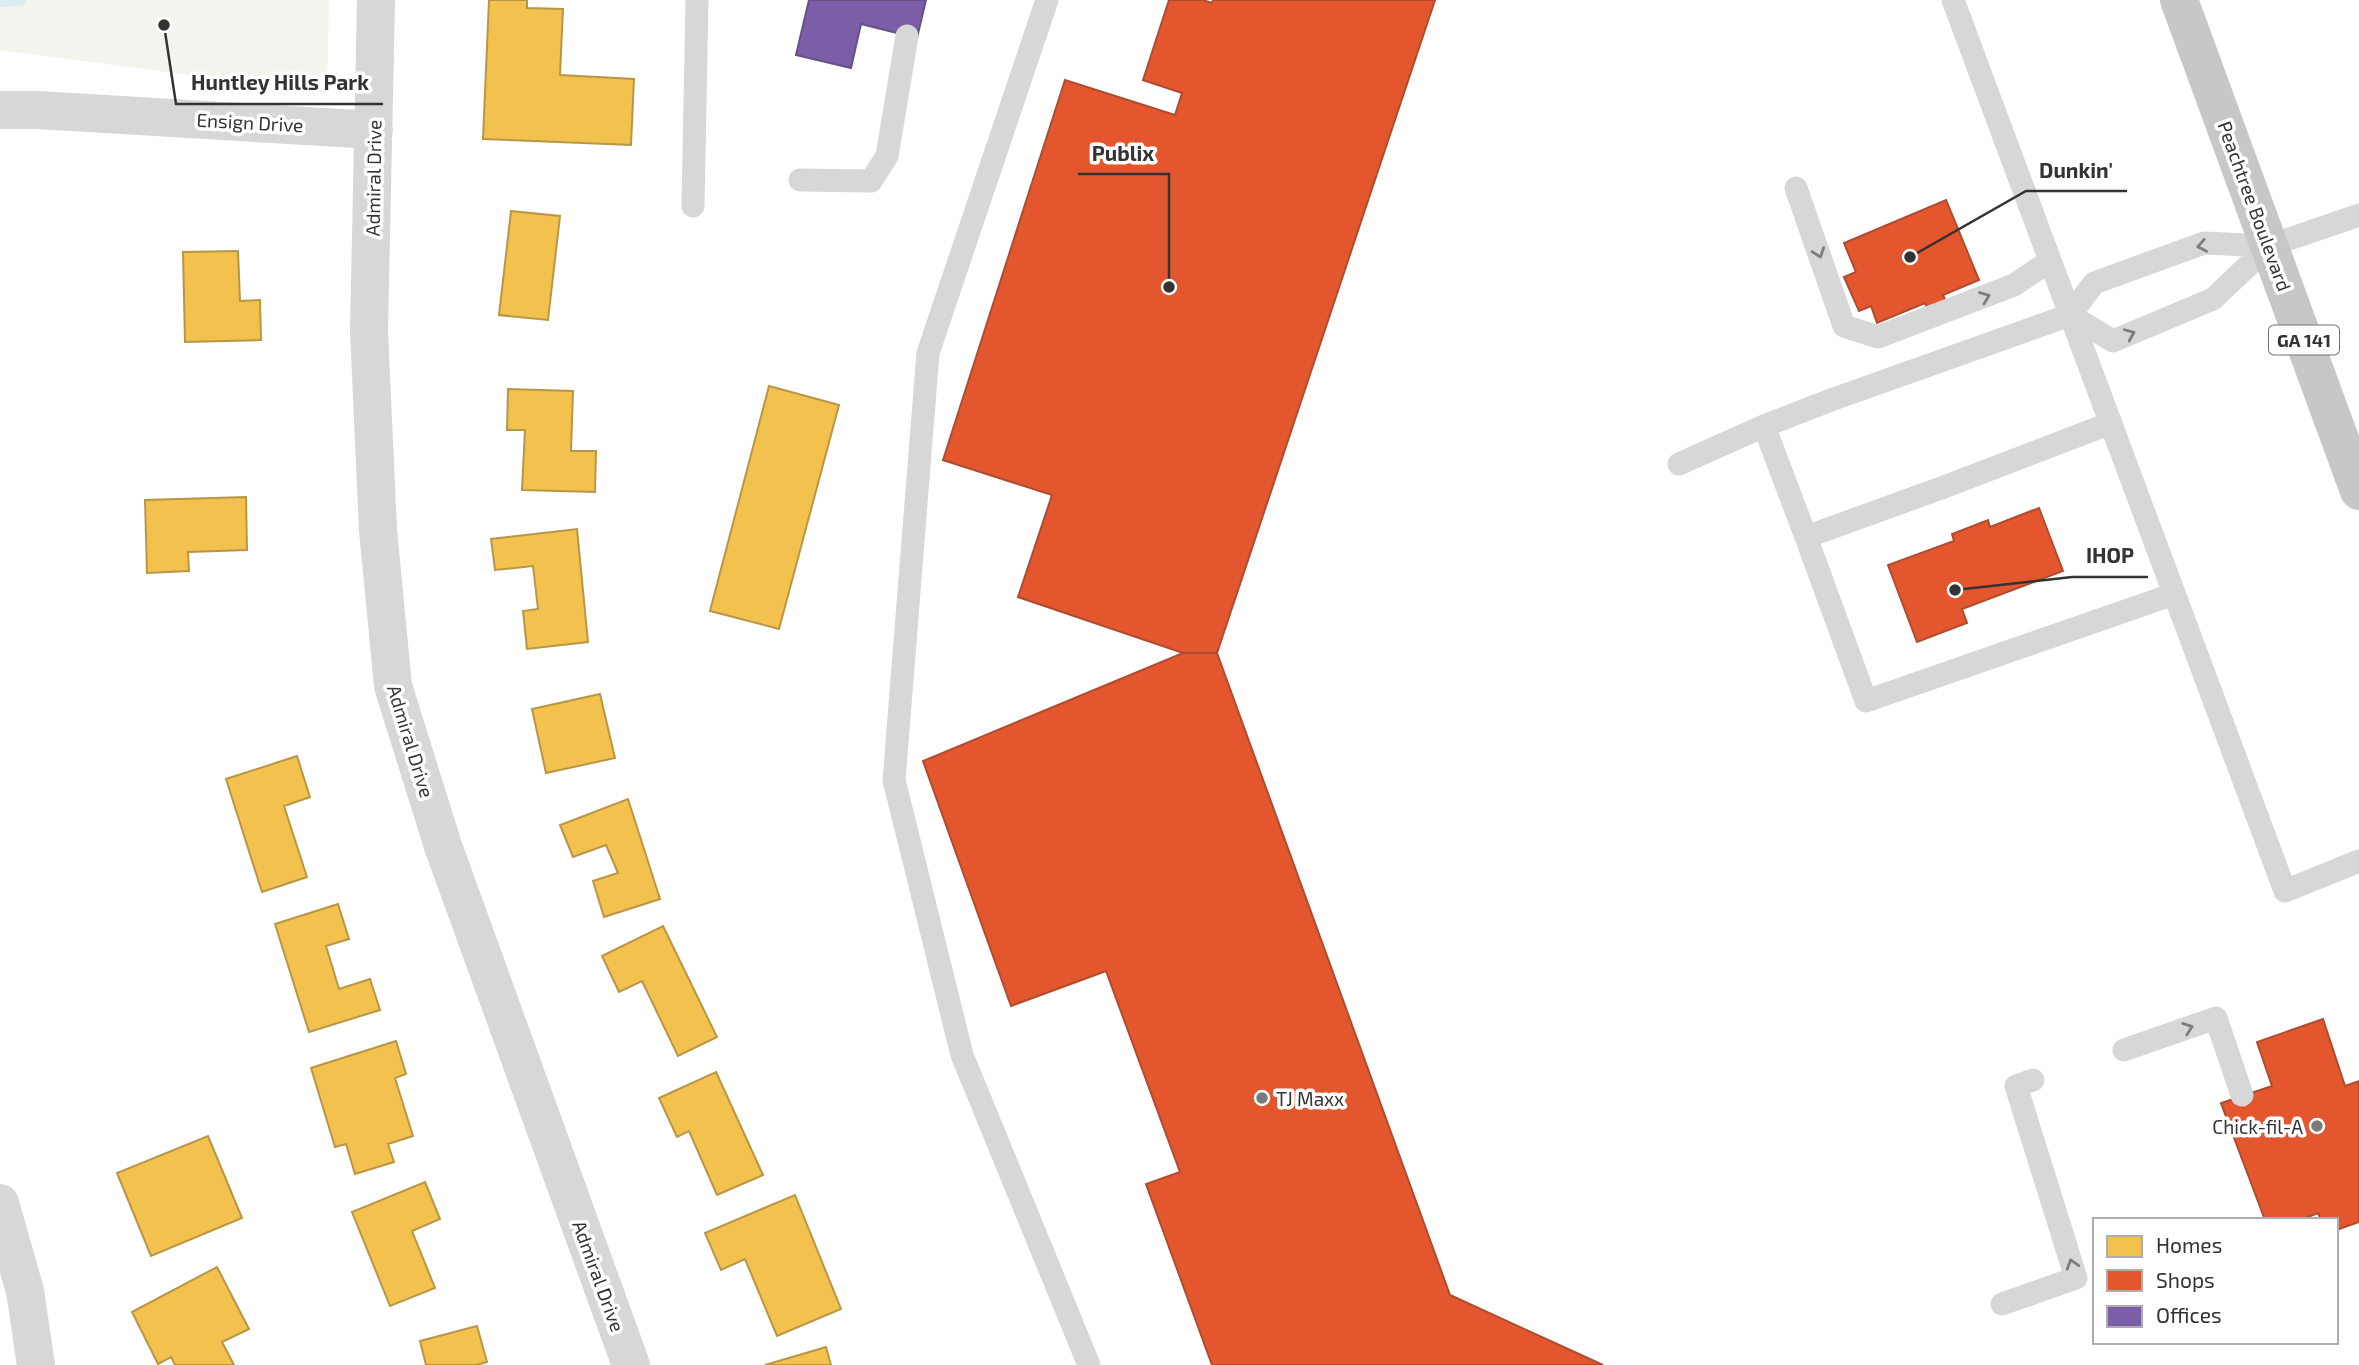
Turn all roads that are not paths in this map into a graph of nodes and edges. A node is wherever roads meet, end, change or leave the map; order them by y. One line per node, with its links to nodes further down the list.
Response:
1 (376, 0): 8 (street, Admiral Drive)
2 (697, 0): 11 (lane)
3 (1046, 0): 31 (lane)
4 (1953, 0): 14 (lane)
5 (2179, 0): 13 (highway, Peachtree Boulevard / GA 141)
6 (907, 36): 9 (lane)
7 (0, 110): 8 (street, Ensign Drive)
8 (374, 130): 30 (street, Admiral Drive)
9 (800, 180)
10 (1796, 188): 14 (lane, one-way to 14)
11 (693, 205)
12 (2359, 215): 13 (lane)
13 (2269, 246): 15 (lane, one-way to 15); 15 (lane, one-way to 13); 19 (highway, Peachtree Boulevard / GA 141)
14 (2050, 261): 15 (lane)
15 (2070, 316): 16 (lane); 17 (lane)
16 (2111, 423): 20 (lane); 21 (lane)
17 (1764, 426): 18 (lane); 20 (lane)
18 (1679, 464)
19 (2359, 491)
20 (1806, 537): 21 (lane)
21 (2174, 594): 22 (lane)
22 (2359, 861)
23 (2124, 1050): 25 (lane, one-way to 25)
24 (2033, 1080): 28 (lane, one-way to 24)
25 (2242, 1095)
26 (0, 1203): 27 (street)
27 (13, 1297): 29 (street)
28 (2002, 1304)
29 (36, 1365)
30 (631, 1365)
31 (1089, 1365)

